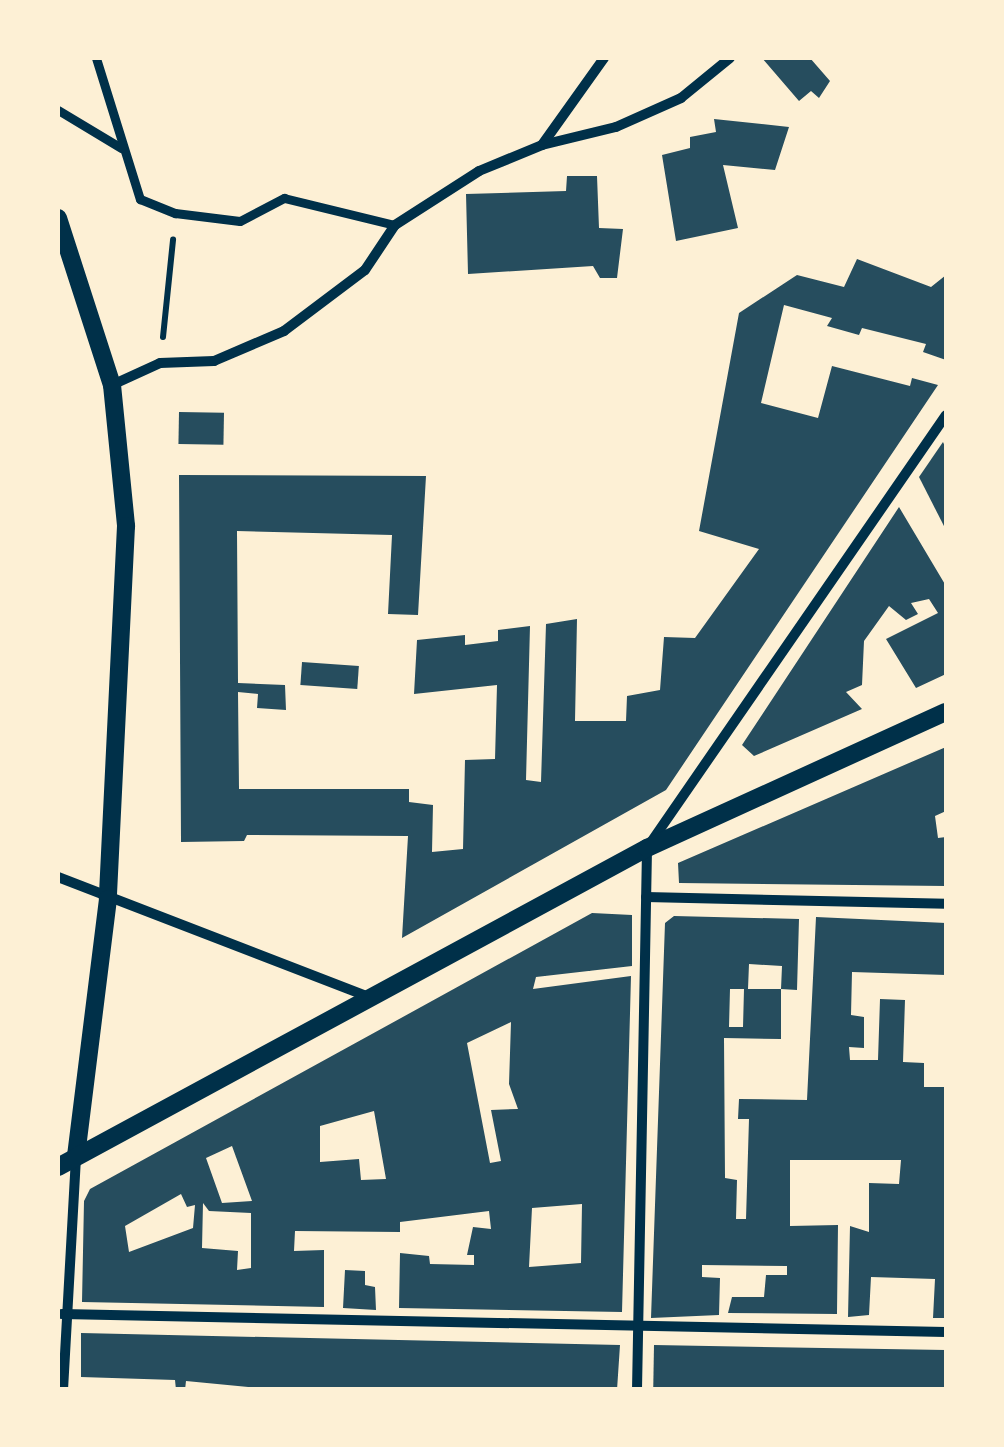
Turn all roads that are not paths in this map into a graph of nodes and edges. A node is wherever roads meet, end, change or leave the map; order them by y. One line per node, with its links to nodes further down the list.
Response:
1 (96, 58): 6 (street)
2 (604, 58): 5 (street)
3 (730, 58): 5 (street)
4 (58, 110): 6 (street)
5 (542, 145): 8 (street)
6 (121, 148): 8 (street)
7 (58, 218): 9 (street)
8 (395, 225): 9 (street)
9 (112, 385): 14 (street)
10 (946, 415): 12 (street)
11 (946, 712): 12 (street)
12 (647, 848): 15 (street); 17 (street)
13 (58, 878): 14 (street)
14 (108, 898): 17 (street); 18 (street)
15 (646, 898): 16 (street); 21 (street)
16 (946, 904)
17 (372, 998): 18 (street)
18 (76, 1156): 19 (street); 20 (street)
19 (58, 1167)
20 (62, 1314): 21 (street); 23 (street)
21 (638, 1329): 22 (street); 24 (street)
22 (946, 1332)
23 (62, 1390)
24 (637, 1390)

